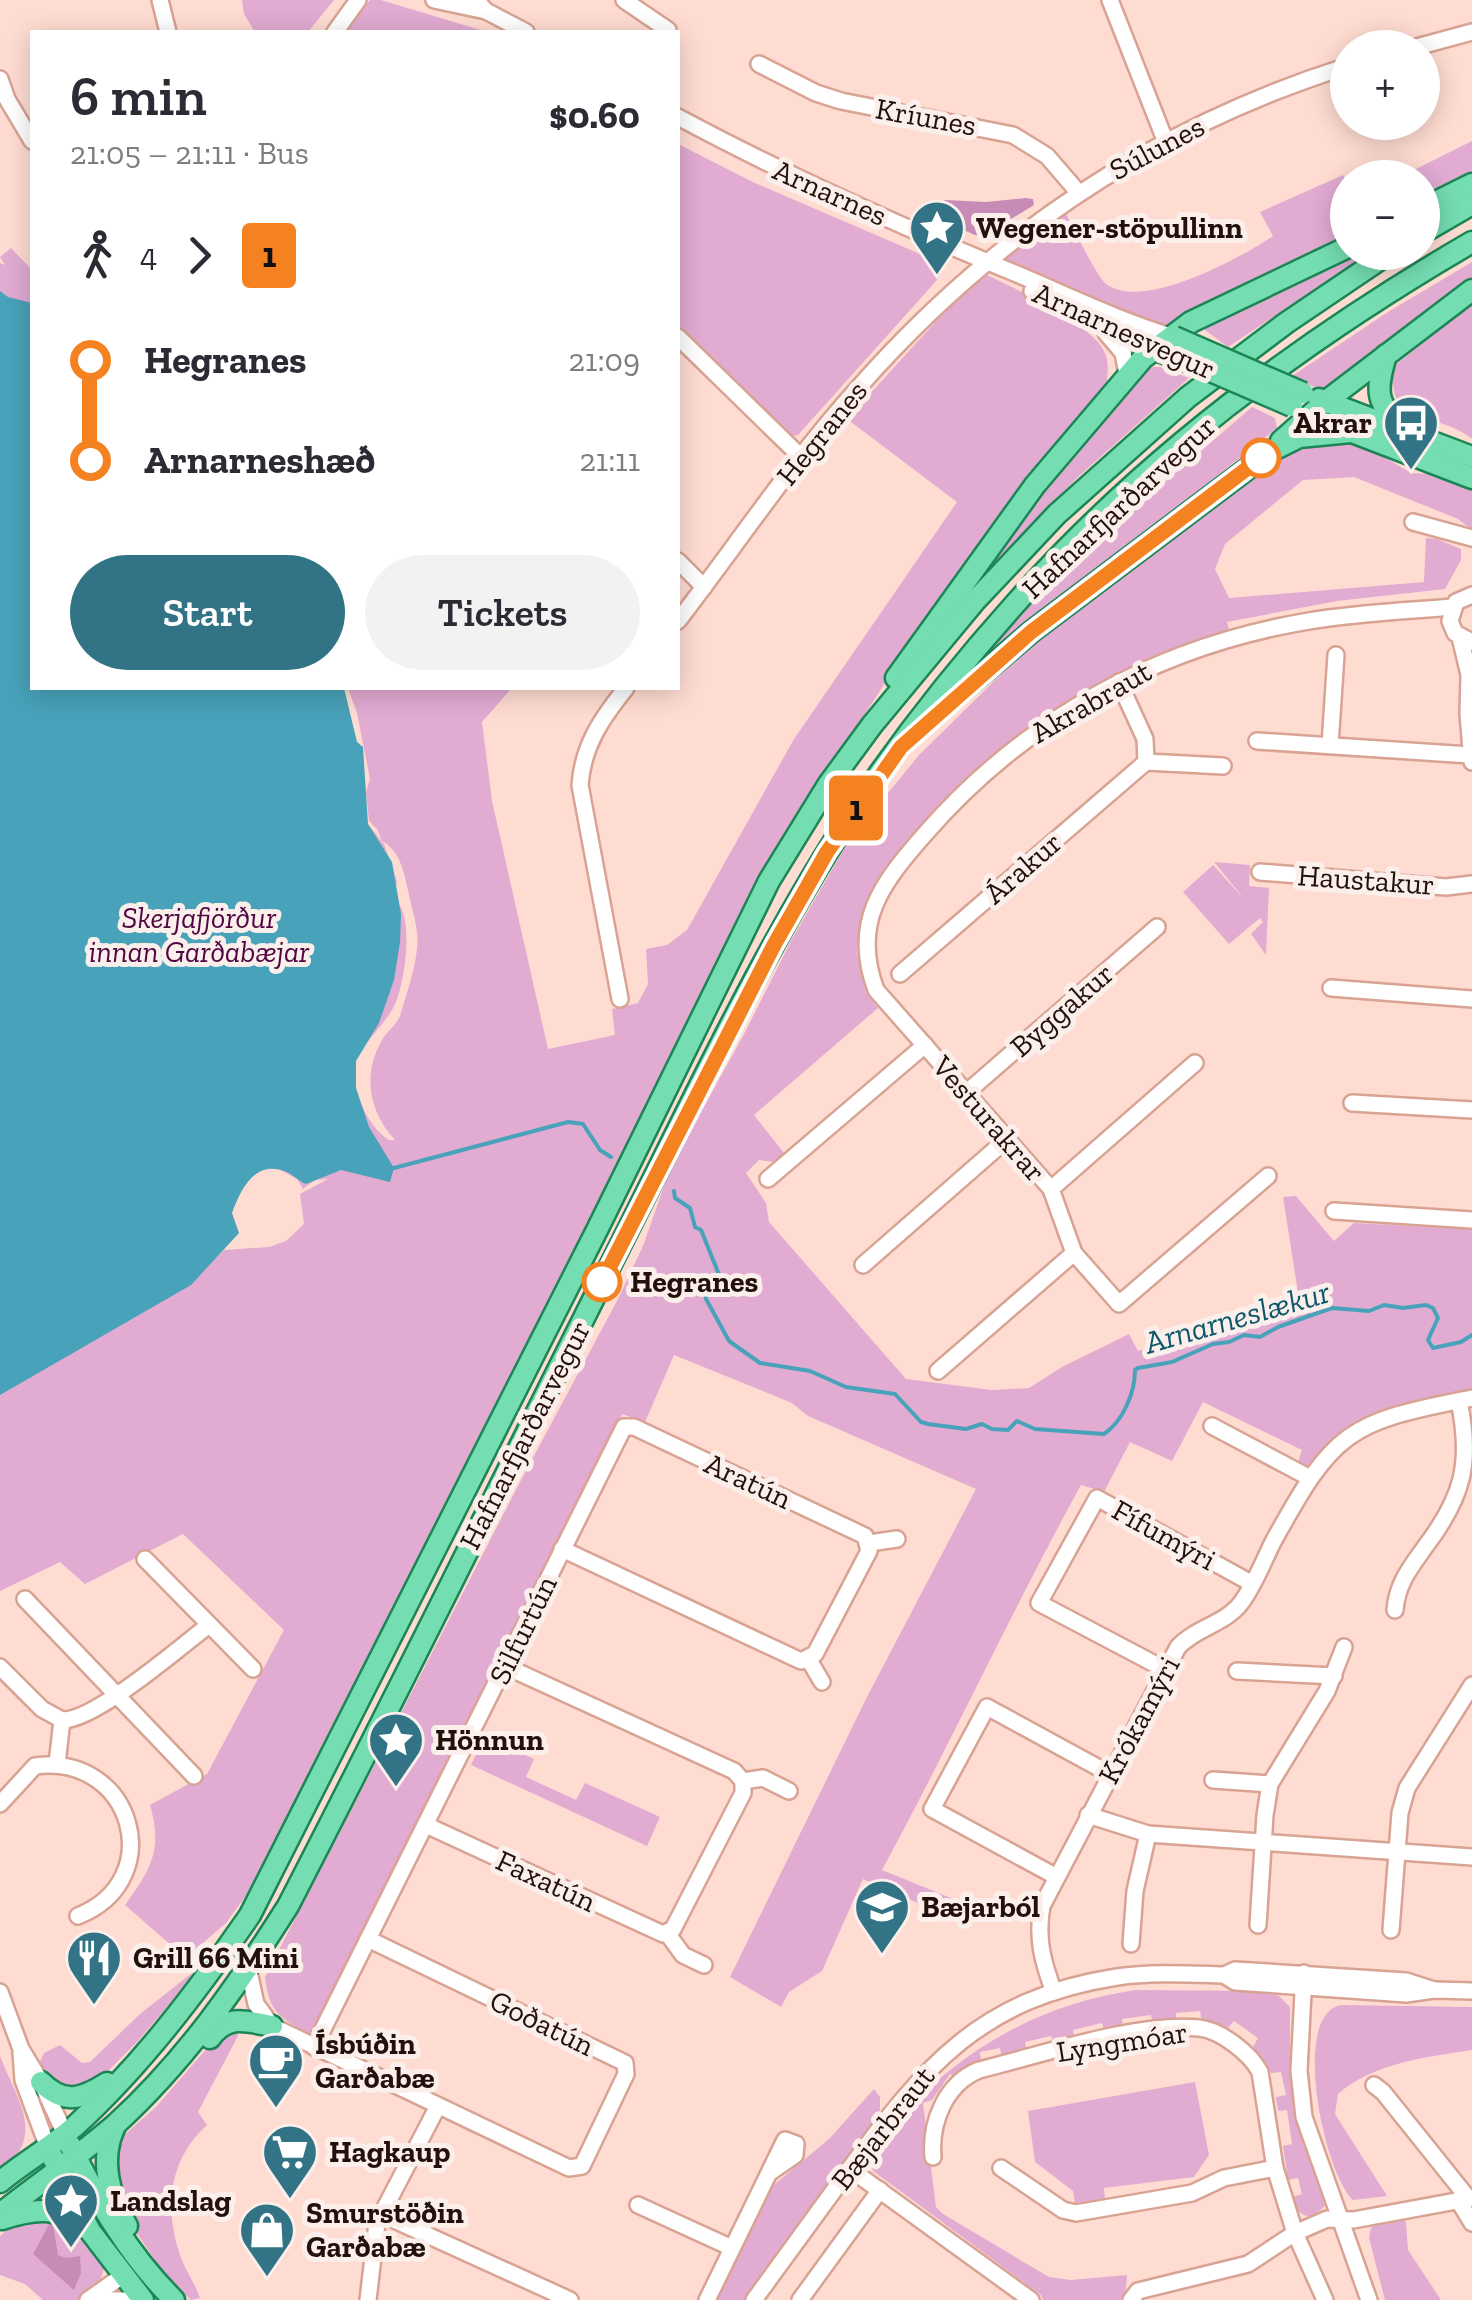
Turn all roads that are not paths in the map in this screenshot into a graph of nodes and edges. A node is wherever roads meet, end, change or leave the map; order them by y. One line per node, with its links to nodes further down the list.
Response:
1 (160, 0): 7 (street)
2 (358, 0): 8 (street)
3 (434, 0): 6 (street)
4 (624, 0): 10 (street)
5 (1110, 0): 18 (street)
6 (481, 5): 9 (street)
7 (168, 30)
8 (336, 30)
9 (523, 30)
10 (668, 30)
11 (1472, 32): 12 (street)
12 (1440, 41)
13 (759, 64): 20 (street, Kríunes)
14 (1330, 72): 18 (street, Súlunes)
15 (0, 80): 17 (street)
16 (680, 118): 26 (street, Arnarnes)
17 (30, 138)
18 (1165, 140): 20 (street, Súlunes)
19 (1472, 184): 21 (main road)
20 (1078, 192): 26 (street, Súlunes)
21 (1440, 200)
22 (1472, 204): 23 (main road)
23 (1440, 223)
24 (1472, 242): 57 (main road, Hafnarfjarðarvegur)
25 (1330, 256): 31 (main road)
26 (986, 262): 29 (street, Arnarnesvegur); 31 (street, Arnarnesvegur); 39 (street, Hegranes)
27 (1364, 270): 54 (main road, Hafnarfjarðarvegur)
28 (1472, 290): 32 (main road)
29 (1100, 326): 31 (street, Arnarnesvegur); 33 (street)
30 (680, 338): 39 (street)
31 (1165, 343): 33 (main road); 34 (main road, Arnarnesvegur, bridge); 34 (main road, Arnarnesvegur, bridge)
32 (1386, 354): 34 (main road); 36 (main road)
33 (1127, 374): 54 (main road)
34 (1308, 404): 35 (main road, Arnarnesvegur); 36 (main road, Arnarnesvegur); 37 (main road)
35 (1350, 432): 37 (main road); 40 (main road, Arnarnesvegur)
36 (1420, 438): 38 (main road, Arnarnesvegur)
37 (1271, 451): 57 (main road)
38 (1472, 456)
39 (802, 457): 45 (street, Hegranes)
40 (1472, 478)
41 (1412, 522): 42 (street)
42 (1472, 538)
43 (680, 562): 45 (street)
44 (1472, 578): 46 (street)
45 (704, 587): 48 (street, Hegranes)
46 (1462, 600): 47 (street, Akrabraut); 49 (street)
47 (1406, 612): 49 (street, Akrabraut); 52 (street, Akrabraut)
48 (680, 618)
49 (1461, 636): 51 (street)
50 (1336, 656): 56 (street)
51 (1471, 672): 58 (street)
52 (1119, 682): 59 (street); 64 (street, Akrabraut)
53 (625, 690): 67 (street)
54 (872, 724): 137 (main road, Hafnarfjarðarvegur)
55 (1257, 740): 56 (street)
56 (1330, 745): 58 (street)
57 (901, 747): 129 (main road, Hafnarfjarðarvegur)
58 (1471, 754)
59 (1146, 762): 60 (street); 65 (street, Árakur)
60 (1223, 766)
61 (1260, 872): 62 (street, Haustakur)
62 (1472, 884)
63 (1157, 927): 71 (street, Byggakur)
64 (865, 934): 69 (street, Vesturakrar)
65 (900, 974)
66 (1330, 988): 68 (street)
67 (620, 999)
68 (1472, 999)
69 (925, 1045): 71 (street, Vesturakrar); 76 (street)
70 (1195, 1062): 77 (street)
71 (966, 1093): 74 (street, Vesturakrar)
72 (1352, 1103): 73 (street)
73 (1472, 1110)
74 (1006, 1140): 77 (street, Vesturakrar); 81 (street)
75 (1268, 1176): 80 (street, Vesturakrar)
76 (768, 1179)
77 (1050, 1189): 80 (street, Vesturakrar)
78 (1334, 1211): 79 (street)
79 (1472, 1220)
80 (1074, 1253): 82 (street)
81 (863, 1266)
82 (938, 1371)
83 (1465, 1400): 86 (street, Krókamýri); 93 (street, Krókamýri)
84 (1212, 1426): 86 (street)
85 (624, 1427): 88 (street, Aratún); 89 (street, Silfurtún)
86 (1310, 1478): 91 (street, Krókamýri)
87 (897, 1539): 88 (street)
88 (868, 1542): 96 (street)
89 (562, 1549): 96 (street); 97 (street, Silfurtún)
90 (145, 1560): 94 (street)
91 (1251, 1583): 100 (street, Krókamýri); 100 (street, Fífumýri)
92 (25, 1599): 105 (street)
93 (1395, 1610)
94 (209, 1625): 99 (street); 105 (street)
95 (1344, 1647): 102 (street)
96 (809, 1660): 103 (street)
97 (505, 1666): 111 (street); 116 (street, Silfurtún)
98 (0, 1667): 106 (street)
99 (253, 1670)
100 (1166, 1670): 108 (street, Krókamýri)
101 (1237, 1671): 102 (street)
102 (1334, 1676): 112 (street)
103 (822, 1682)
104 (1472, 1684): 119 (street)
105 (115, 1695): 106 (street); 109 (street)
106 (62, 1720): 107 (street)
107 (57, 1764): 114 (street); 122 (street)
108 (1110, 1774): 115 (street, Krókamýri); 121 (street)
109 (194, 1776)
110 (1214, 1780): 112 (street)
111 (742, 1781): 113 (street); 125 (street)
112 (1270, 1784): 118 (street)
113 (788, 1791)
114 (0, 1804)
115 (1088, 1816): 117 (street); 121 (street, Krókamýri)
116 (426, 1825): 125 (street, Faxatún); 126 (street, Silfurtún)
117 (1148, 1834): 118 (street); 127 (street)
118 (1264, 1844): 119 (street); 123 (street)
119 (1396, 1852): 120 (street); 124 (street)
120 (1472, 1856)
121 (1055, 1876): 133 (street, Krókamýri)
122 (78, 1916)
123 (1258, 1924)
124 (1391, 1930)
125 (667, 1934): 128 (street, Faxatún)
126 (368, 1939): 135 (street, Silfurtún); 141 (street, Goðatún)
127 (1131, 1944)
128 (704, 1965)
129 (248, 1968): 134 (street); 140 (main road, Hafnarfjarðarvegur)
130 (1304, 1980): 131 (street, Bæjarbraut); 133 (street, Bæjarbraut); 157 (street)
131 (1472, 1991)
132 (0, 1992): 136 (street)
133 (1054, 1992): 149 (street, Bæjarbraut)
134 (272, 2026): 135 (street, Goðatún); 140 (main road)
135 (314, 2046): 141 (street, Goðatún)
136 (21, 2050): 138 (street); 143 (street)
137 (130, 2070): 138 (main road); 143 (main road, Hafnarfjarðarvegur)
138 (41, 2082): 143 (street)
139 (1374, 2085): 153 (street)
140 (153, 2088): 142 (main road, Hafnarfjarðarvegur)
141 (438, 2106): 155 (street)
142 (117, 2123): 144 (main road, Hafnarfjarðarvegur); 164 (main road)
143 (56, 2140): 144 (main road); 148 (main road); 151 (main road, Hafnarfjarðarvegur)
144 (76, 2156): 148 (main road, Hafnarfjarðarvegur); 164 (main road)
145 (933, 2157): 147 (street, Lyngmóar)
146 (1001, 2168): 147 (street)
147 (1276, 2168): 160 (street, Lyngmóar)
148 (57, 2169): 156 (main road, Hafnarfjarðarvegur); 159 (main road)
149 (850, 2169): 152 (street); 173 (street, Bæjarbraut)
150 (769, 2173): 161 (street)
151 (0, 2182)
152 (880, 2190): 174 (street); 175 (street)
153 (1466, 2199): 157 (street); 158 (street)
154 (638, 2206): 161 (street)
155 (381, 2214): 163 (street); 171 (street)
156 (0, 2217): 159 (main road)
157 (1340, 2218): 160 (street); 178 (street)
158 (1472, 2223)
159 (90, 2231): 162 (main road)
160 (1295, 2233): 176 (street); 177 (street, Lyngmóar)
161 (732, 2248): 172 (street)
162 (122, 2276): 164 (main road); 165 (street); 168 (main road)
163 (368, 2276): 169 (street); 170 (street)
164 (169, 2297)
165 (88, 2300)
166 (107, 2300): 167 (street)
167 (127, 2300)
168 (143, 2300)
169 (355, 2300)
170 (368, 2300)
171 (570, 2300)
172 (706, 2300)
173 (754, 2300)
174 (800, 2300)
175 (1032, 2300)
176 (1131, 2300)
177 (1324, 2300)
178 (1370, 2300)

